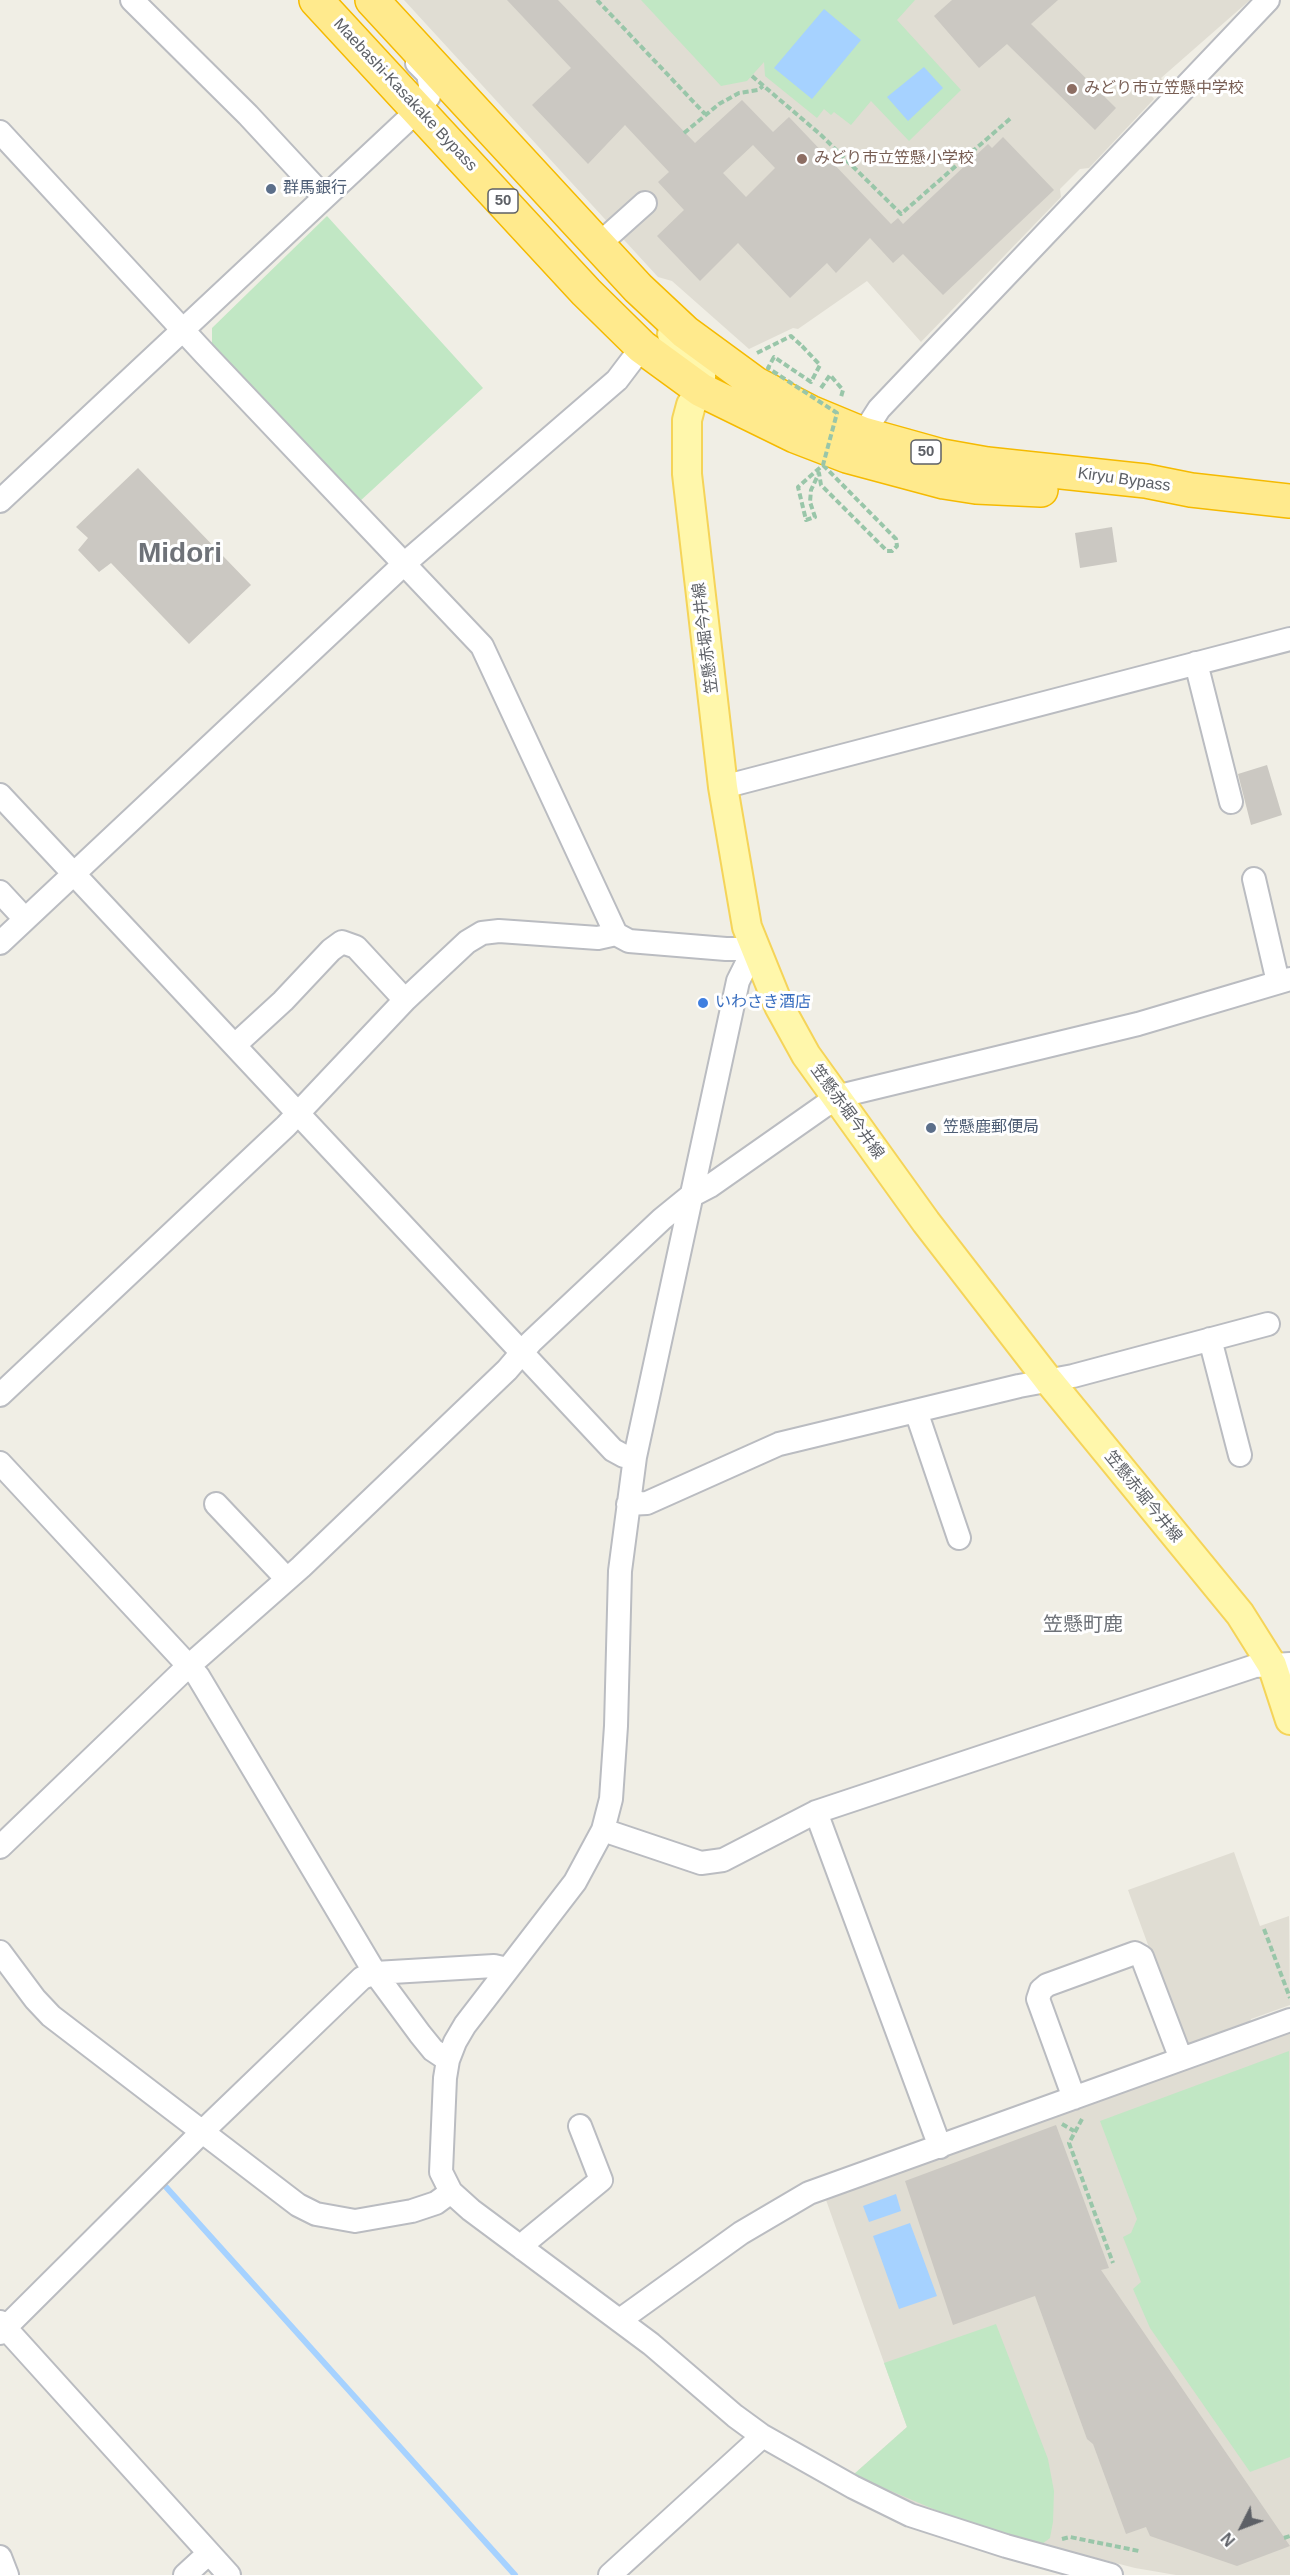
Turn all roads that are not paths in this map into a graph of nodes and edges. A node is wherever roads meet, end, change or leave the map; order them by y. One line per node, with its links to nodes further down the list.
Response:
1 (132, 0): 9 (street)
2 (316, 0): 6 (highway, Maebashi-Kasakake Bypass / 50)
3 (359, 0): 6 (street)
4 (372, 0): 8 (highway, 50)
5 (1268, 0): 16 (street)
6 (419, 109): 9 (street); 13 (highway, Maebashi-Kasakake Bypass / 50)
7 (0, 132): 12 (street)
8 (500, 138): 11 (highway, 50); 15 (main road)
9 (324, 197): 12 (street)
10 (645, 203): 11 (street)
11 (597, 246): 14 (highway, Kiryu Bypass / 50)
12 (183, 328): 18 (street); 20 (street)
13 (642, 347): 15 (highway, Maebashi-Kasakake Bypass / 50); 20 (street)
14 (753, 371): 15 (main road); 16 (highway, Kiryu Bypass / 50)
15 (701, 390): 17 (highway, Kiryu Bypass / 50); 23 (main road, 笠懸赤堀今井線)
16 (863, 434): 17 (highway, Kiryu Bypass / 50)
17 (1191, 490): 19 (highway, 50)
18 (0, 501)
19 (1290, 501)
20 (404, 564): 26 (street); 30 (street)
21 (1290, 639): 22 (street)
22 (1196, 663): 23 (street); 25 (street)
23 (723, 787): 32 (main road, 笠懸赤堀今井線)
24 (0, 795): 26 (street)
25 (1231, 802)
26 (74, 874): 29 (street); 35 (street)
27 (1254, 879): 33 (street)
28 (0, 892): 29 (street)
29 (25, 919): 31 (street)
30 (616, 934): 32 (street); 34 (street)
31 (0, 943)
32 (754, 949): 36 (main road, 笠懸赤堀今井線); 38 (street)
33 (1284, 980): 36 (street)
34 (405, 1000): 35 (street); 37 (street)
35 (235, 1046): 37 (street)
36 (837, 1099): 38 (street); 42 (main road, 笠懸赤堀今井線)
37 (297, 1112): 41 (street); 43 (street)
38 (689, 1197): 41 (street); 46 (street)
39 (1268, 1324): 40 (street)
40 (1210, 1339): 42 (street); 45 (street)
41 (523, 1352): 46 (street); 51 (street)
42 (1049, 1381): 44 (street); 52 (main road, 笠懸赤堀今井線)
43 (0, 1395)
44 (916, 1411): 49 (street); 50 (street)
45 (1240, 1455)
46 (635, 1457): 49 (street)
47 (0, 1463): 53 (street)
48 (216, 1504): 51 (street)
49 (628, 1504): 56 (street)
50 (959, 1538)
51 (286, 1578): 53 (street)
52 (1281, 1665): 54 (main road, 笠懸赤堀今井線); 55 (street)
53 (190, 1666): 57 (street); 60 (street)
54 (1290, 1720)
55 (816, 1812): 56 (street); 67 (street)
56 (603, 1830): 59 (street)
57 (0, 1846)
58 (0, 1952): 66 (street)
59 (507, 1969): 60 (street); 62 (street)
60 (375, 1973): 62 (street); 66 (street)
61 (1290, 2020): 63 (street)
62 (448, 2060): 68 (street)
63 (1181, 2060): 64 (street); 64 (street)
64 (1074, 2098): 67 (street)
65 (580, 2126): 69 (street)
66 (203, 2131): 68 (street); 71 (street)
67 (940, 2147): 70 (street)
68 (451, 2192): 69 (street)
69 (523, 2249): 70 (street)
70 (620, 2320): 72 (street)
71 (2, 2327): 73 (street)
72 (761, 2435): 75 (street); 79 (street)
73 (209, 2553): 77 (street); 78 (street)
74 (0, 2557): 76 (street)
75 (1051, 2567): 80 (street)
76 (7, 2575)
77 (185, 2575)
78 (229, 2575)
79 (610, 2575)
80 (1111, 2575)

